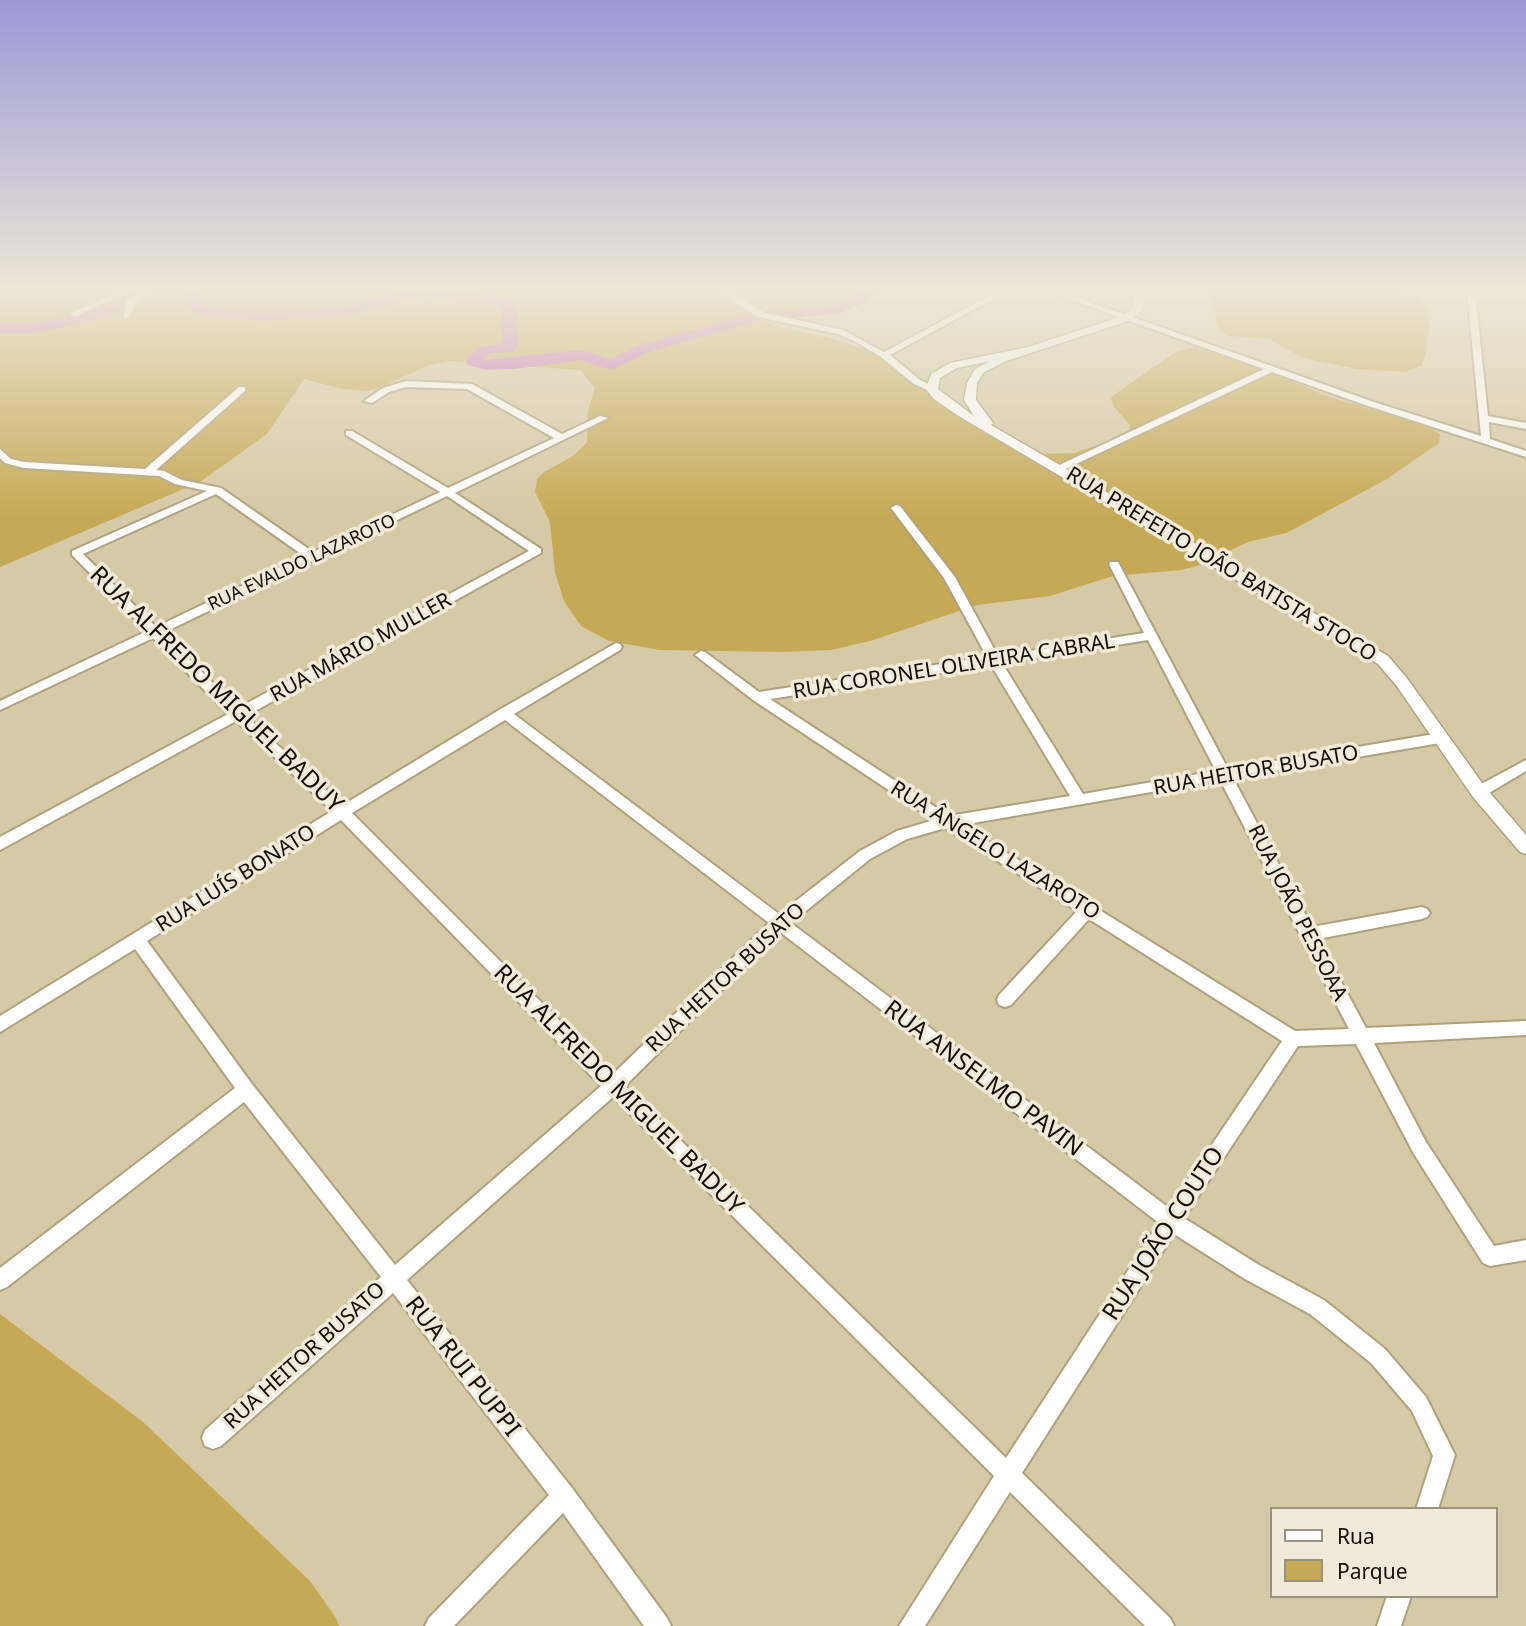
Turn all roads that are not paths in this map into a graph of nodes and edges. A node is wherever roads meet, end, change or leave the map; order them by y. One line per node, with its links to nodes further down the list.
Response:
1 (900, 367): 7 (street)
2 (952, 367): 8 (main road)
3 (985, 367): 11 (main road)
4 (1265, 367): 6 (street)
5 (1479, 367): 14 (street)
6 (1271, 369): 19 (street); 22 (street)
7 (905, 371): 8 (street); 10 (street)
8 (937, 374): 10 (main road); 11 (main road)
9 (242, 389): 23 (street)
10 (932, 389): 11 (main road); 17 (main road, RUA PREFEITO JOÃO BATISTA STOCO)
11 (964, 389): 17 (main road, RUA PREFEITO JOÃO BATISTA STOCO)
12 (369, 401): 18 (street)
13 (603, 418): 18 (street, RUA EVALDO LAZAROTO)
14 (1484, 418): 15 (street); 19 (street)
15 (1526, 426)
16 (349, 433): 25 (street)
17 (1000, 435): 22 (main road, RUA PREFEITO JOÃO BATISTA STOCO)
18 (562, 438): 25 (street, RUA EVALDO LAZAROTO)
19 (1486, 439): 21 (street)
20 (0, 452): 23 (street)
21 (1526, 454)
22 (1058, 469): 38 (main road, RUA PREFEITO JOÃO BATISTA STOCO)
23 (148, 472): 24 (street)
24 (217, 491): 27 (street); 29 (street, RUA ALFREDO MIGUEL BADUY)
25 (449, 493): 27 (street, RUA EVALDO LAZAROTO); 37 (street, RUA MÁRIO MULLER)
26 (896, 508): 33 (street)
27 (314, 558): 29 (street, RUA EVALDO LAZAROTO)
28 (1114, 564): 30 (street, RUA JOÃO PESSOAA)
29 (154, 633): 35 (street, RUA EVALDO LAZAROTO); 37 (street, RUA ALFREDO MIGUEL BADUY)
30 (1151, 636): 33 (street, RUA CORONEL OLIVEIRA CABRAL); 40 (street, RUA JOÃO PESSOAA)
31 (616, 647): 36 (street, RUA LUÍS BONATO)
32 (701, 655): 34 (street, RUA ÂNGELO LAZAROTO)
33 (994, 660): 34 (street, RUA CORONEL OLIVEIRA CABRAL); 42 (street)
34 (757, 697): 44 (street, RUA ÂNGELO LAZAROTO)
35 (0, 706)
36 (504, 713): 43 (street, RUA LUÍS BONATO); 49 (street, RUA ANSELMO PAVIN)
37 (238, 716): 43 (street, RUA ALFREDO MIGUEL BADUY); 45 (street, RUA MÁRIO MULLER)
38 (1440, 738): 40 (street, RUA HEITOR BUSATO); 41 (main road, RUA PREFEITO JOÃO BATISTA STOCO)
39 (1526, 765): 41 (street)
40 (1227, 776): 42 (street, RUA HEITOR BUSATO); 50 (street, RUA JOÃO PESSOAA)
41 (1479, 792): 46 (main road, RUA PREFEITO JOÃO BATISTA STOCO)
42 (1080, 801): 44 (street, RUA HEITOR BUSATO)
43 (342, 812): 51 (street, RUA LUÍS BONATO); 57 (street, RUA ALFREDO MIGUEL BADUY)
44 (947, 822): 47 (street, RUA ÂNGELO LAZAROTO); 49 (street, RUA HEITOR BUSATO)
45 (0, 844)
46 (1526, 847)
47 (1088, 909): 52 (street); 56 (street, RUA ÂNGELO LAZAROTO)
48 (1422, 913): 50 (street)
49 (779, 923): 57 (street, RUA HEITOR BUSATO); 59 (street, RUA ANSELMO PAVIN)
50 (1308, 934): 55 (street, RUA JOÃO PESSOAA)
51 (137, 940): 53 (street, RUA LUÍS BONATO); 58 (street, RUA RUI PUPPI)
52 (1005, 1000)
53 (0, 1025)
54 (1526, 1028): 55 (street)
55 (1360, 1036): 56 (street); 60 (street, RUA JOÃO PESSOAA)
56 (1293, 1040): 59 (street, RUA JOÃO COUTO)
57 (612, 1086): 61 (street, RUA HEITOR BUSATO); 64 (street, RUA ALFREDO MIGUEL BADUY)
58 (246, 1090): 61 (street, RUA RUI PUPPI); 62 (street)
59 (1171, 1221): 64 (street, RUA JOÃO COUTO); 66 (street, RUA ANSELMO PAVIN)
60 (1526, 1250)
61 (392, 1279): 63 (street, RUA HEITOR BUSATO); 65 (street, RUA RUI PUPPI)
62 (0, 1280)
63 (213, 1438)
64 (1007, 1477): 70 (street, RUA JOÃO COUTO); 71 (street, RUA ALFREDO MIGUEL BADUY)
65 (564, 1496): 68 (street); 69 (street, RUA RUI PUPPI)
66 (1428, 1507)
67 (1398, 1598): 72 (street)
68 (437, 1626)
69 (659, 1626)
70 (911, 1626)
71 (1162, 1626)
72 (1389, 1626)

